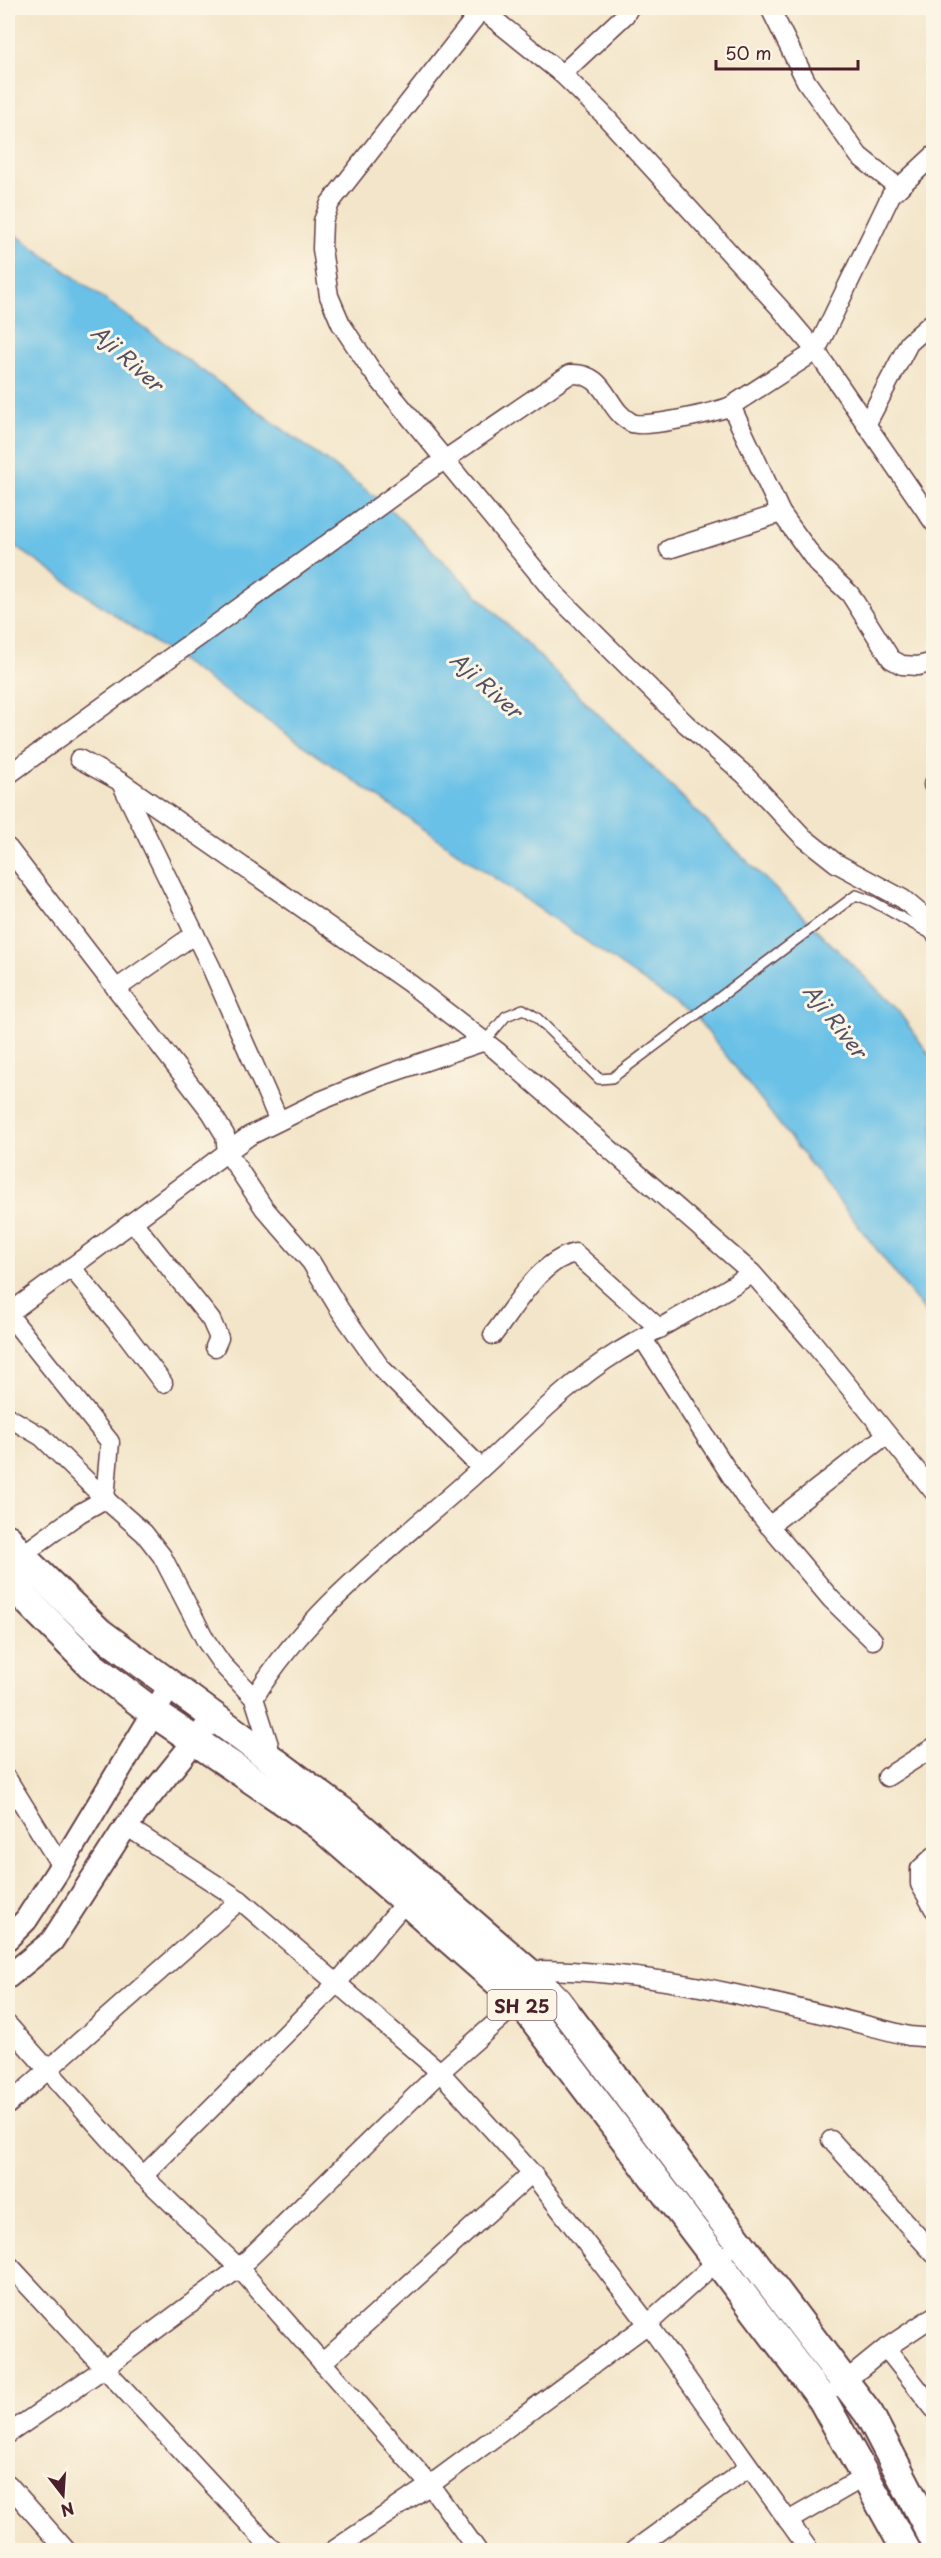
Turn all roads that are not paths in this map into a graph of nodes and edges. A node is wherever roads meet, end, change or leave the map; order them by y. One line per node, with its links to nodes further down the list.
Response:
1 (480, 8): 4 (street); 11 (street)
2 (629, 8): 4 (street)
3 (770, 8): 6 (street)
4 (562, 74): 8 (street)
5 (933, 155): 6 (street)
6 (899, 188): 8 (street)
7 (933, 321): 10 (street)
8 (816, 351): 9 (street); 10 (street)
9 (731, 406): 11 (street); 12 (street)
10 (866, 425): 13 (street)
11 (446, 459): 17 (street); 20 (street)
12 (781, 513): 14 (street); 15 (street)
13 (933, 523)
14 (669, 549)
15 (933, 662)
16 (79, 759): 18 (street)
17 (8, 776)
18 (121, 782): 21 (street); 24 (street)
19 (8, 848): 23 (street)
20 (933, 925)
21 (195, 934): 23 (street); 25 (street)
22 (933, 939): 24 (lane)
23 (116, 989): 26 (street)
24 (484, 1041): 25 (street); 29 (street)
25 (279, 1121): 26 (street)
26 (227, 1152): 27 (street); 38 (street)
27 (133, 1222): 28 (street); 34 (street)
28 (71, 1267): 30 (street); 35 (street)
29 (752, 1273): 31 (street); 37 (street)
30 (8, 1314): 40 (street)
31 (660, 1329): 32 (street); 33 (street)
32 (493, 1335)
33 (644, 1339): 38 (street); 41 (street)
34 (215, 1347)
35 (163, 1383)
36 (8, 1417): 40 (street)
37 (886, 1435): 39 (street); 41 (street)
38 (481, 1468): 45 (street)
39 (933, 1492)
40 (105, 1499): 42 (street); 45 (street)
41 (769, 1526): 43 (street)
42 (11, 1560): 44 (main road); 46 (main road, SH 25)
43 (873, 1640)
44 (170, 1686): 46 (street); 47 (main road)
45 (254, 1698): 50 (street)
46 (154, 1713): 48 (main road, SH 25); 57 (street)
47 (214, 1717): 48 (street); 50 (main road)
48 (196, 1740): 53 (main road, SH 25); 55 (street)
49 (933, 1747): 51 (street)
50 (270, 1756): 53 (street); 64 (main road)
51 (887, 1777)
52 (8, 1780): 54 (street)
53 (255, 1780): 59 (main road, SH 25)
54 (14, 1804): 57 (street)
55 (126, 1826): 58 (street); 62 (street)
56 (933, 1856): 60 (street)
57 (61, 1866): 61 (street)
58 (240, 1900): 63 (street); 67 (street)
59 (407, 1900): 63 (street); 64 (main road, SH 25)
60 (933, 1909)
61 (8, 1938)
62 (8, 1977)
63 (338, 1982): 68 (street); 72 (street)
64 (529, 1985): 66 (street); 68 (street); 73 (main road); 75 (main road, SH 25)
65 (8, 2025): 67 (street)
66 (933, 2038)
67 (48, 2072): 69 (street); 72 (street)
68 (440, 2072): 71 (street); 77 (street)
69 (8, 2105)
70 (831, 2140): 74 (street)
71 (532, 2173): 79 (street); 81 (street)
72 (143, 2176): 77 (street)
73 (740, 2241): 75 (street); 83 (main road)
74 (933, 2254)
75 (719, 2260): 79 (street); 84 (main road, SH 25)
76 (8, 2264): 82 (street)
77 (239, 2268): 81 (street); 82 (street)
78 (933, 2316): 80 (street)
79 (648, 2324): 87 (street); 90 (street)
80 (886, 2349): 83 (street); 85 (street)
81 (322, 2364): 90 (street)
82 (103, 2369): 86 (street); 94 (street)
83 (845, 2382): 84 (street); 92 (main road)
84 (822, 2399): 88 (main road, SH 25)
85 (933, 2409)
86 (8, 2434)
87 (749, 2467): 91 (street); 97 (street)
88 (866, 2476): 91 (street); 99 (main road, SH 25)
89 (8, 2484): 93 (street)
90 (430, 2485): 95 (street); 96 (street)
91 (788, 2521): 98 (street)
92 (933, 2539)
93 (62, 2549)
94 (273, 2550)
95 (334, 2550)
96 (477, 2550)
97 (634, 2550)
98 (809, 2550)
99 (906, 2550)

